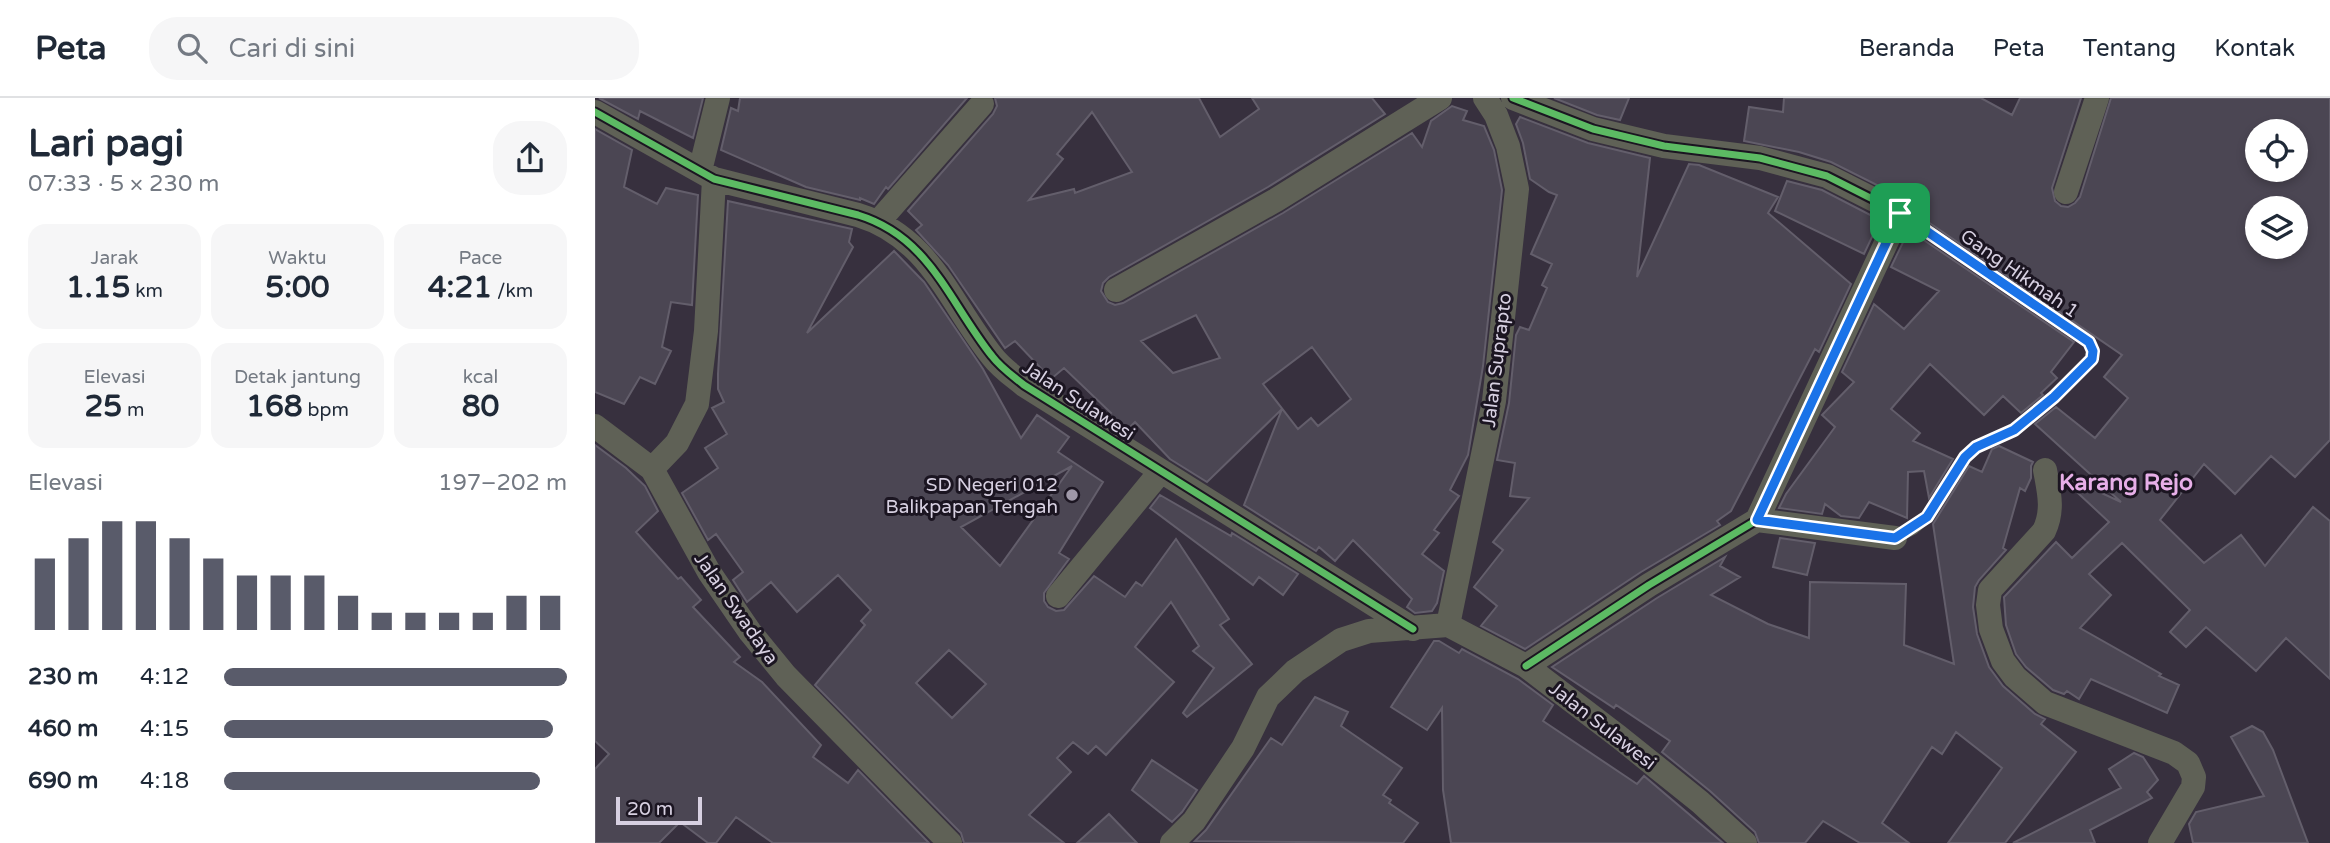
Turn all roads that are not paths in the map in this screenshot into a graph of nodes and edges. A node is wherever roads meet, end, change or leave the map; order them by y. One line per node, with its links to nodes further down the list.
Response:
1 (718, 98): 8 (street)
2 (1440, 98): 12 (street)
3 (1485, 98): 20 (street, Jalan Suprapto)
4 (1513, 98): 10 (street)
5 (2097, 98): 9 (street)
6 (982, 104): 11 (street)
7 (595, 112): 8 (street)
8 (707, 175): 11 (street, Jalan Sulawesi); 14 (street)
9 (2066, 192)
10 (1900, 213): 17 (street); 18 (lane, Gang Hikmah 1)
11 (879, 221): 16 (street, Jalan Sulawesi)
12 (1116, 290)
13 (595, 426): 14 (street, Jalan Swadaya)
14 (652, 469): 23 (street, Jalan Swadaya)
15 (2045, 470): 26 (street)
16 (1161, 471): 19 (street); 21 (street, Jalan Sulawesi)
17 (1757, 520): 18 (street); 22 (street)
18 (1895, 538)
19 (1058, 596)
20 (1448, 625): 21 (street); 22 (street, Jalan Sulawesi)
21 (1413, 629): 24 (street)
22 (1526, 666): 25 (street, Jalan Sulawesi)
23 (950, 843)
24 (1172, 843)
25 (1745, 843)
26 (2160, 843)

